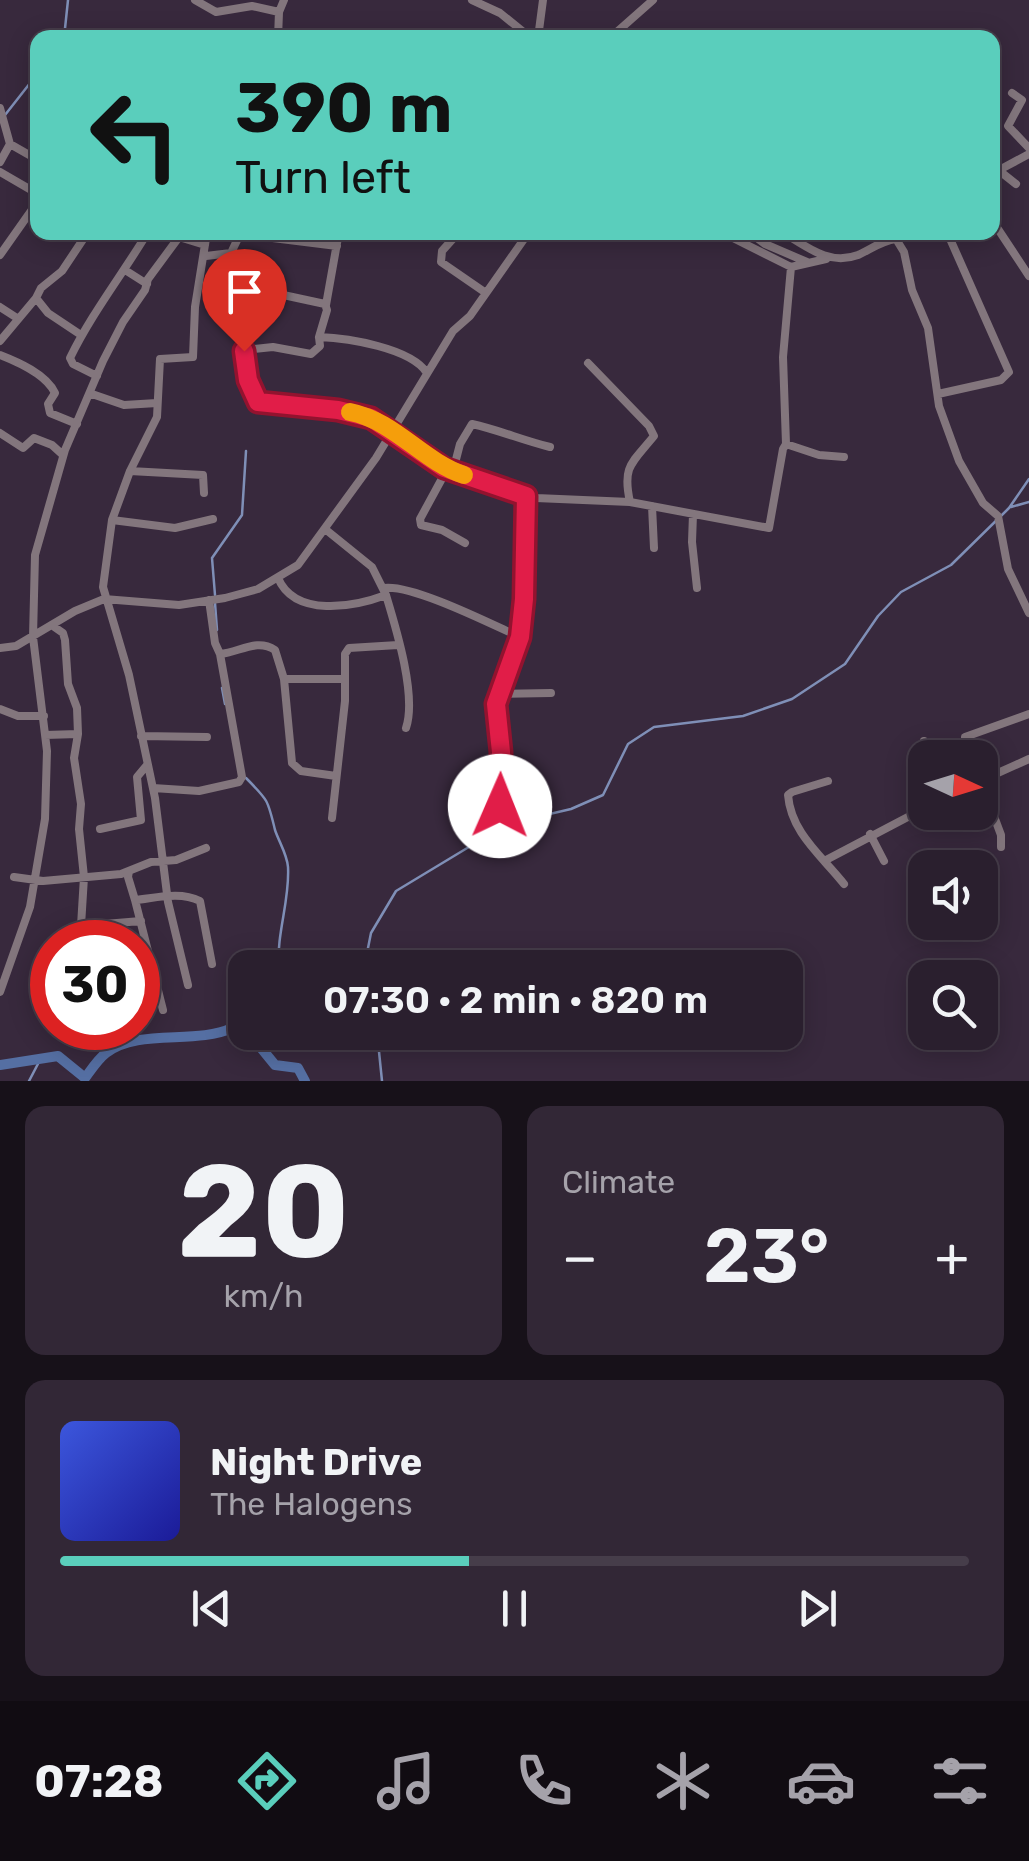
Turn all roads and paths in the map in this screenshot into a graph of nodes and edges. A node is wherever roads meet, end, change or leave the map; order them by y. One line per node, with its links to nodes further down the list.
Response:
1 (195, 0): 6 (street)
2 (284, 0): 6 (street)
3 (472, 0): 8 (street)
4 (543, 0): 9 (street)
5 (653, 0): 10 (street)
6 (279, 12): 7 (street)
7 (278, 30)
8 (524, 30)
9 (537, 30)
10 (619, 30)
11 (1012, 93): 14 (street)
12 (0, 108): 13 (street)
13 (10, 144): 15 (street); 16 (street)
14 (1029, 151): 17 (street)
15 (30, 155)
16 (0, 162)
17 (1000, 166)
18 (1000, 170): 20 (street)
19 (0, 172): 21 (street)
20 (1016, 184)
21 (30, 193)
22 (30, 210): 42 (street)
23 (1000, 232): 48 (street)
24 (83, 240): 52 (street)
25 (143, 240): 47 (street)
26 (177, 240): 49 (street)
27 (189, 240): 40 (street)
28 (206, 240): 40 (street)
29 (237, 240): 43 (street)
30 (288, 240): 41 (street)
31 (338, 240): 41 (street)
32 (452, 240): 50 (street)
33 (522, 240): 50 (street)
34 (737, 240): 46 (street)
35 (760, 240): 45 (street)
36 (796, 240): 44 (street)
37 (884, 240): 44 (street)
38 (897, 240): 64 (street)
39 (951, 240): 64 (street)
40 (205, 245): 43 (street)
41 (337, 246): 53 (street)
42 (0, 255)
43 (206, 256): 65 (street)
44 (826, 258): 45 (street)
45 (808, 263): 46 (street)
46 (790, 267): 69 (street)
47 (126, 270): 49 (street); 56 (street)
48 (1029, 276)
49 (147, 284): 62 (street)
50 (486, 293): 61 (street)
51 (262, 295): 53 (street)
52 (36, 298): 55 (street); 56 (street)
53 (326, 305): 57 (street)
54 (0, 307): 55 (street)
55 (17, 318): 58 (street)
56 (81, 335): 62 (street)
57 (320, 338): 61 (street); 67 (street)
58 (0, 341)
59 (0, 354): 66 (street)
60 (588, 363): 77 (street)
61 (427, 374): 67 (street)
62 (97, 376): 63 (street)
63 (92, 394): 65 (street); 66 (street)
64 (938, 394): 90 (street)
65 (157, 404): 74 (street)
66 (76, 424): 71 (street)
67 (393, 430): 73 (street); 82 (street)
68 (0, 433): 71 (street)
69 (786, 444): 72 (street); 79 (street)
70 (550, 447): 73 (street)
71 (63, 455): 92 (street)
72 (844, 457)
73 (448, 469): 76 (street); 83 (street)
74 (130, 471): 75 (street); 81 (street)
75 (204, 493)
76 (526, 496): 77 (street); 93 (street)
77 (630, 502): 78 (street)
78 (652, 506): 79 (street); 84 (street)
79 (693, 514): 86 (street)
80 (214, 519): 81 (street)
81 (112, 520): 88 (street)
82 (325, 530): 85 (street); 87 (street)
83 (465, 542)
84 (654, 548)
85 (278, 578): 87 (street); 89 (street)
86 (697, 588)
87 (385, 591): 93 (street); 94 (street)
88 (104, 599): 89 (street); 91 (street); 107 (street)
89 (209, 600): 96 (street)
90 (1029, 613)
91 (54, 626): 92 (street); 105 (street)
92 (34, 637): 95 (street); 103 (street)
93 (520, 637): 100 (street)
94 (398, 644): 98 (street); 104 (street)
95 (0, 648)
96 (220, 654): 97 (street); 115 (street)
97 (284, 679): 98 (street); 113 (street)
98 (345, 680): 113 (street)
99 (550, 693): 100 (street)
100 (500, 694): 116 (street)
101 (0, 709): 103 (street)
102 (1029, 714): 109 (street)
103 (44, 716): 106 (street)
104 (406, 728)
105 (78, 734): 106 (street); 129 (street)
106 (45, 736): 130 (street)
107 (141, 736): 108 (street); 111 (street)
108 (207, 737)
109 (965, 740)
110 (1029, 759): 112 (street)
111 (147, 765): 115 (street); 120 (street)
112 (998, 772)
113 (336, 776): 118 (street)
114 (828, 781): 124 (street)
115 (153, 788): 125 (street)
116 (500, 806)
117 (908, 816): 121 (street)
118 (332, 818)
119 (998, 827): 122 (street)
120 (100, 830)
121 (870, 834): 124 (street); 126 (street)
122 (1001, 846)
123 (206, 848): 125 (street)
124 (826, 860): 131 (street)
125 (164, 861): 127 (street); 132 (street)
126 (884, 861)
127 (130, 872): 129 (street); 133 (street)
128 (14, 877): 130 (street)
129 (84, 877): 130 (street); 134 (street)
130 (34, 880): 138 (street)
131 (844, 884)
132 (169, 896): 133 (street); 136 (street); 137 (street)
133 (135, 900): 135 (street)
134 (80, 920)
135 (141, 920)
136 (212, 964)
137 (188, 985)
138 (0, 992)
139 (160, 998): 140 (street)
140 (163, 1010)

